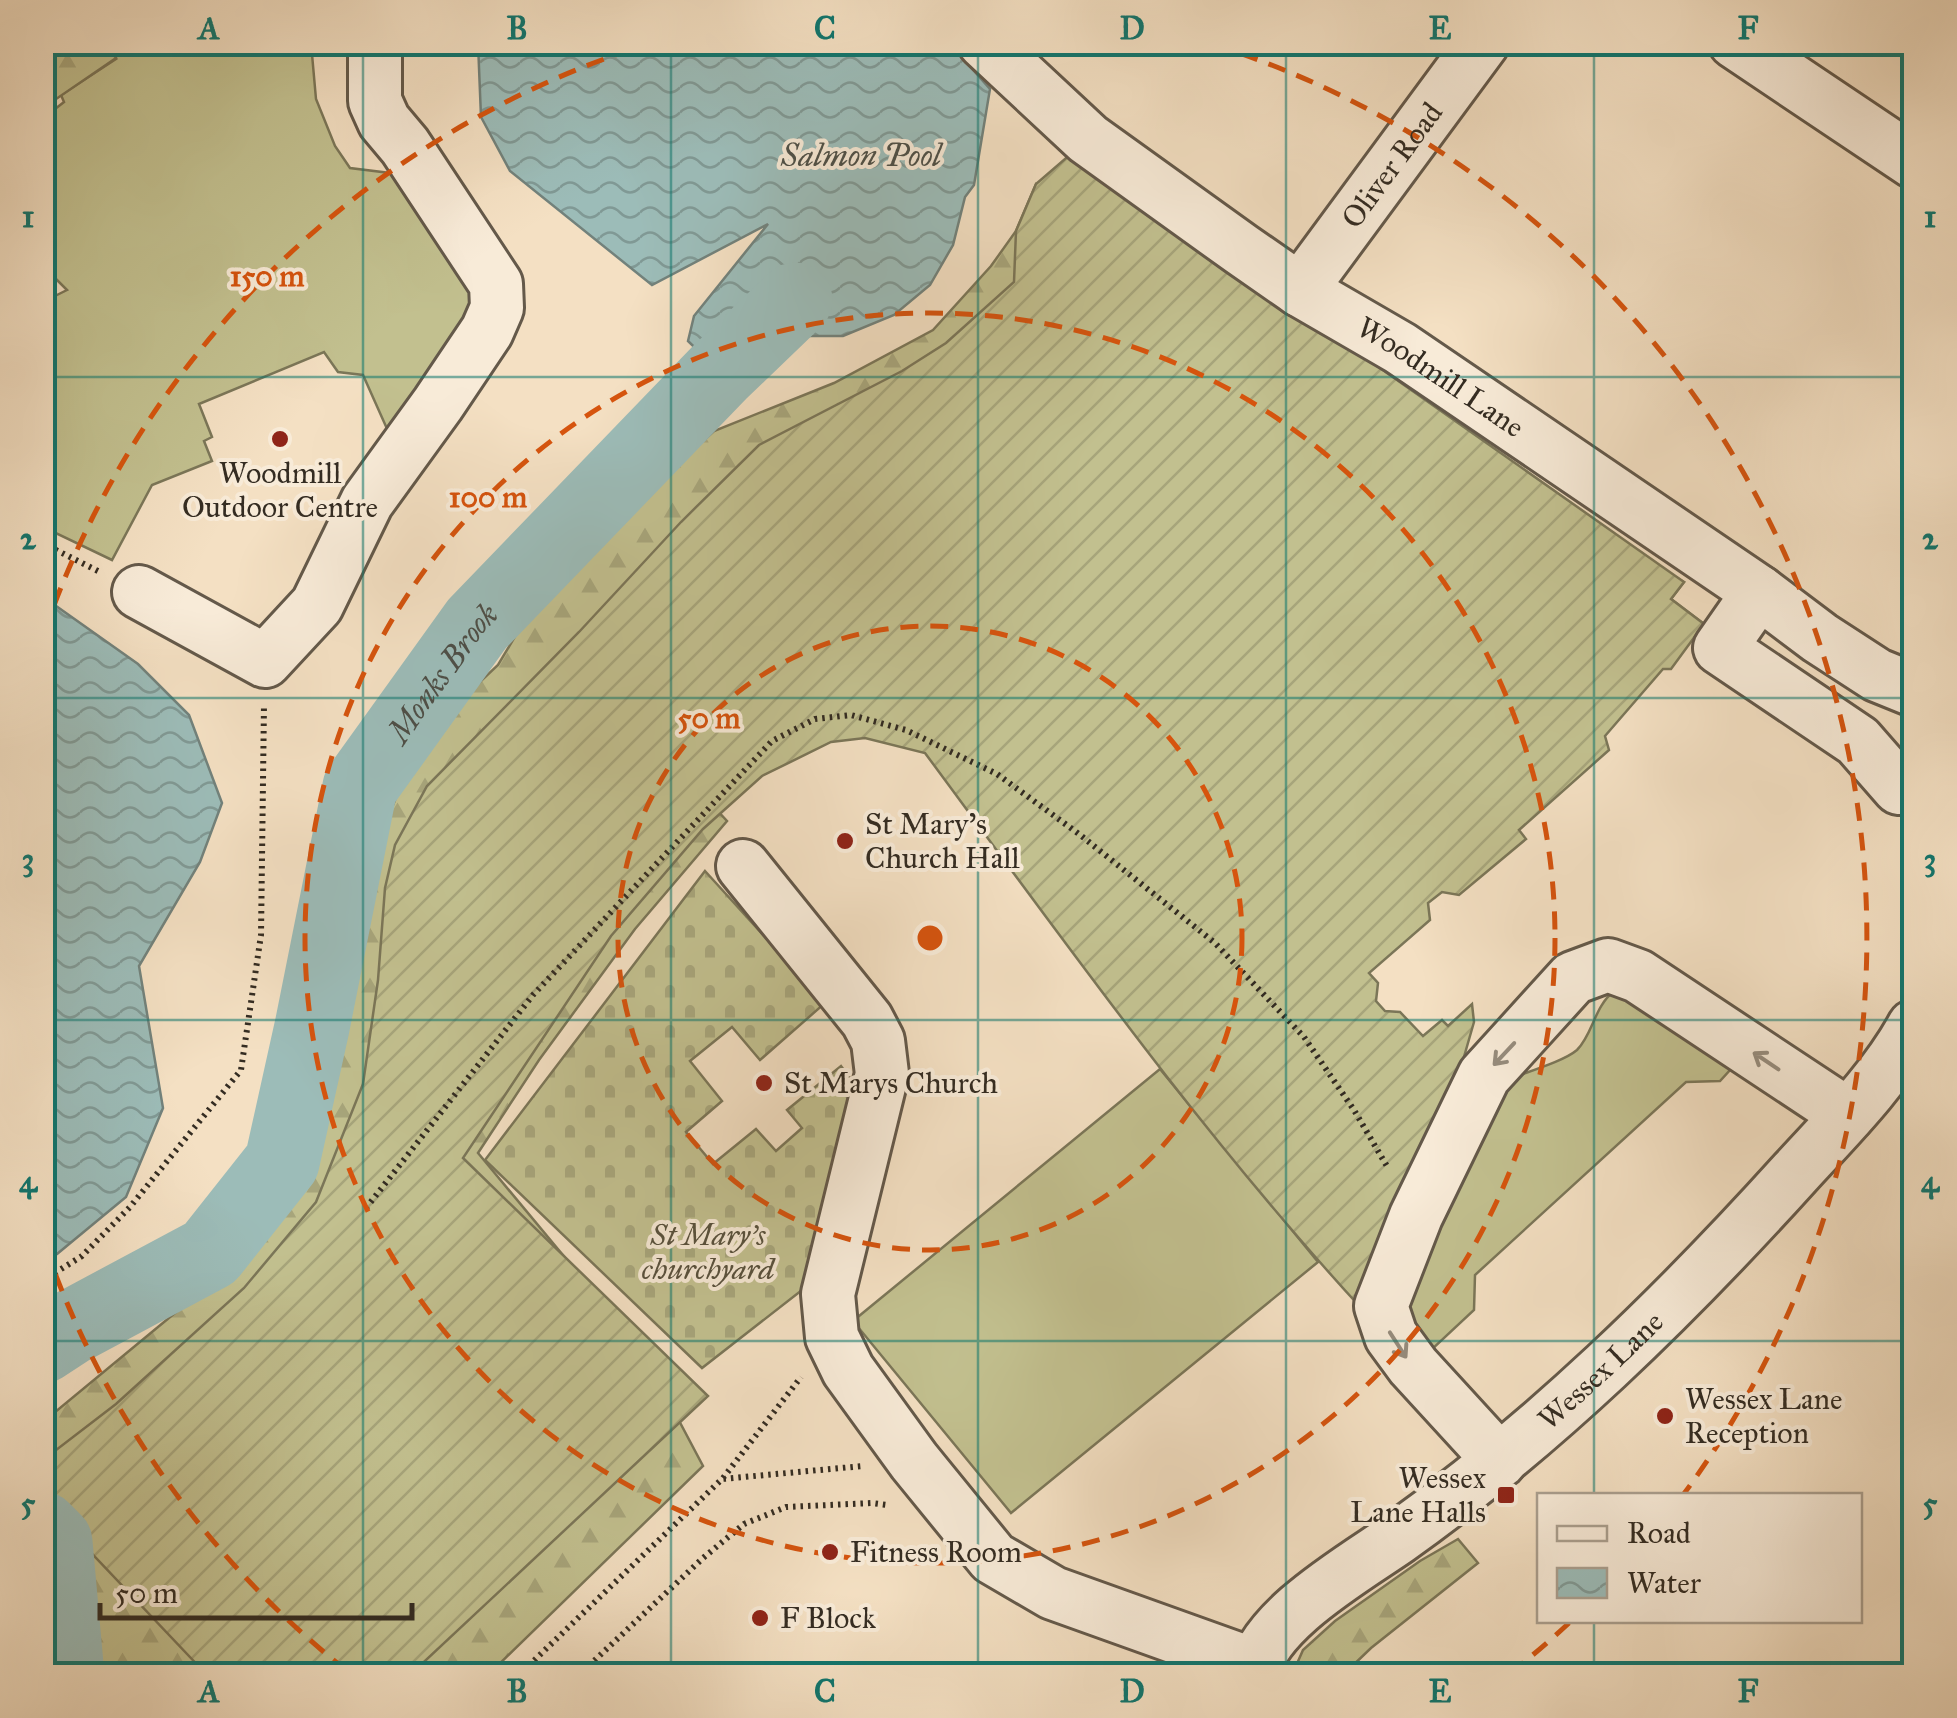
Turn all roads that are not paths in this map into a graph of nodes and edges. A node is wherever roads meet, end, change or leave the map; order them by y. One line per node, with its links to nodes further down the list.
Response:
1 (375, 42): 7 (street)
2 (1483, 42): 6 (street, Oliver Road)
3 (1735, 42): 5 (street)
4 (998, 56): 6 (street, Woodmill Lane)
5 (1914, 162)
6 (1300, 290): 8 (street, Woodmill Lane)
7 (139, 592)
8 (1759, 592): 9 (street, Woodmill Lane); 10 (street)
9 (1914, 690)
10 (1899, 788)
11 (743, 866): 15 (street)
12 (1914, 1026): 13 (street, Wessex Lane)
13 (1848, 1115): 14 (street, Wessex Lane); 14 (street, one-way to 14)
14 (1500, 1461): 15 (street, Wessex Lane)
15 (1253, 1670)

